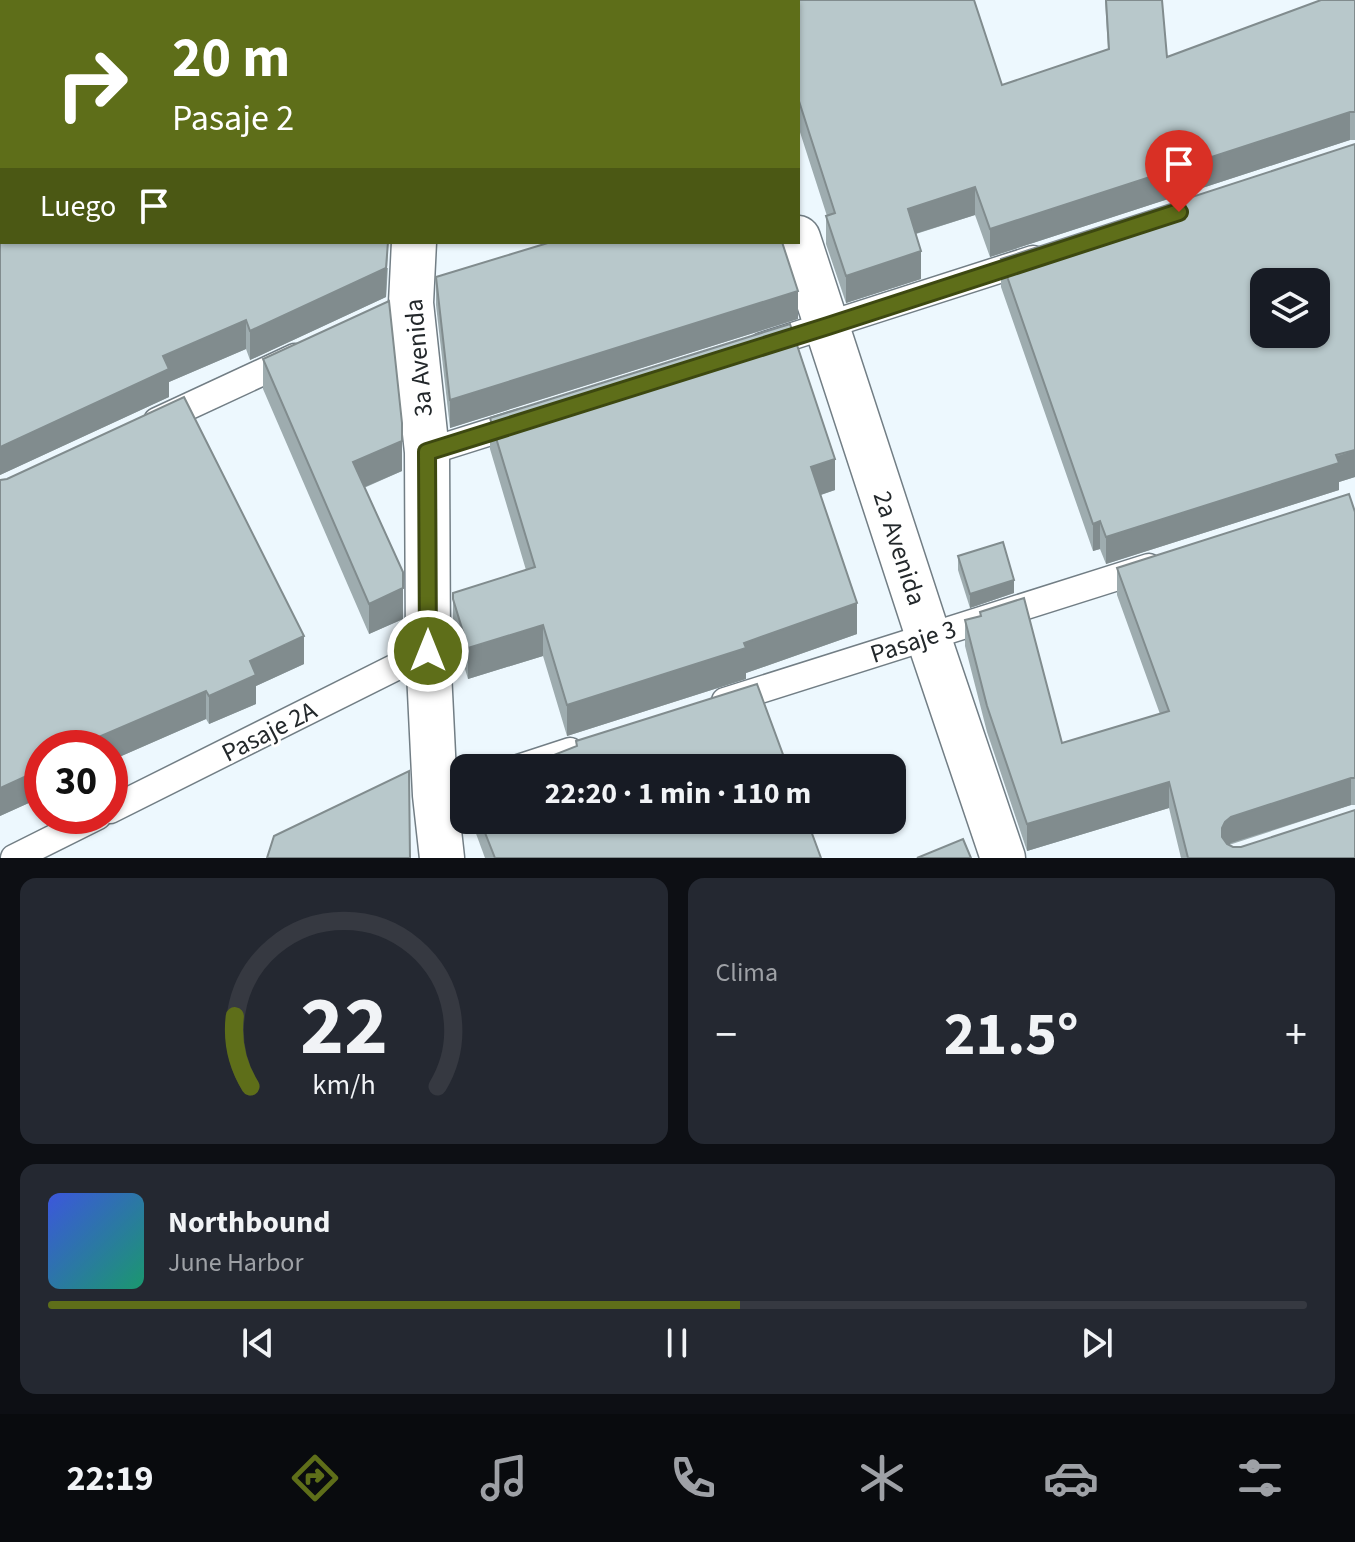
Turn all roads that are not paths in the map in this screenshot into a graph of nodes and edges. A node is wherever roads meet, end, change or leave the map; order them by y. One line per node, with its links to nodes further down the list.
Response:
1 (414, 244): 9 (street, 3a Avenida)
2 (800, 244): 4 (street, 2a Avenida)
3 (1054, 253): 4 (lane)
4 (828, 326): 6 (lane); 11 (street, 2a Avenida)
5 (312, 349): 8 (lane)
6 (739, 354)
7 (545, 414): 9 (lane)
8 (142, 428)
9 (427, 452): 12 (street, 3a Avenida)
10 (1172, 560): 11 (lane, Pasaje 3)
11 (928, 636): 13 (lane, Pasaje 3); 21 (street, 2a Avenida)
12 (428, 651): 16 (street, 3a Avenida); 17 (lane, Pasaje 2A)
13 (700, 710)
14 (594, 744): 15 (lane)
15 (562, 754)
16 (449, 790): 20 (street, 3a Avenida)
17 (128, 801)
18 (62, 834): 19 (lane)
19 (14, 858)
20 (442, 858)
21 (1003, 858)

